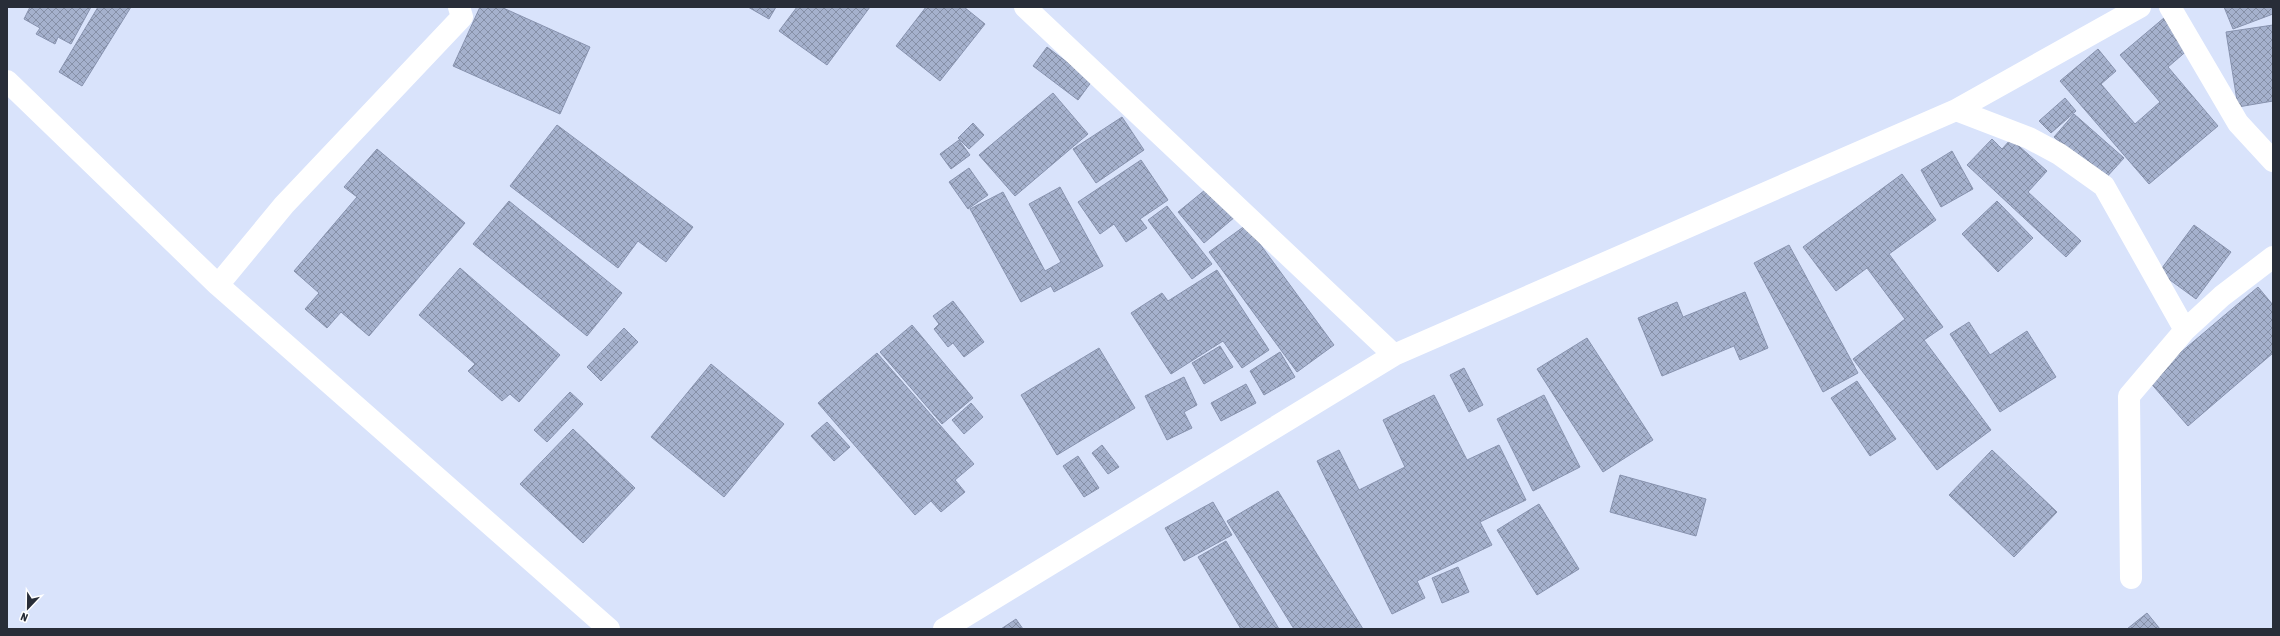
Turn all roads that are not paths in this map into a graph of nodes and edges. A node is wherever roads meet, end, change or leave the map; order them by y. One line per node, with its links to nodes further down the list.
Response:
1 (459, 7): 9 (street)
2 (1026, 7): 11 (street)
3 (2140, 7): 6 (street)
4 (2170, 7): 7 (street)
5 (7, 81): 9 (street)
6 (1956, 110): 10 (street); 11 (street)
7 (2273, 161)
8 (2273, 257): 10 (street)
9 (218, 285): 13 (street)
10 (2185, 330): 12 (street)
11 (1394, 355): 14 (street)
12 (2131, 578)
13 (609, 629)
14 (944, 629)

